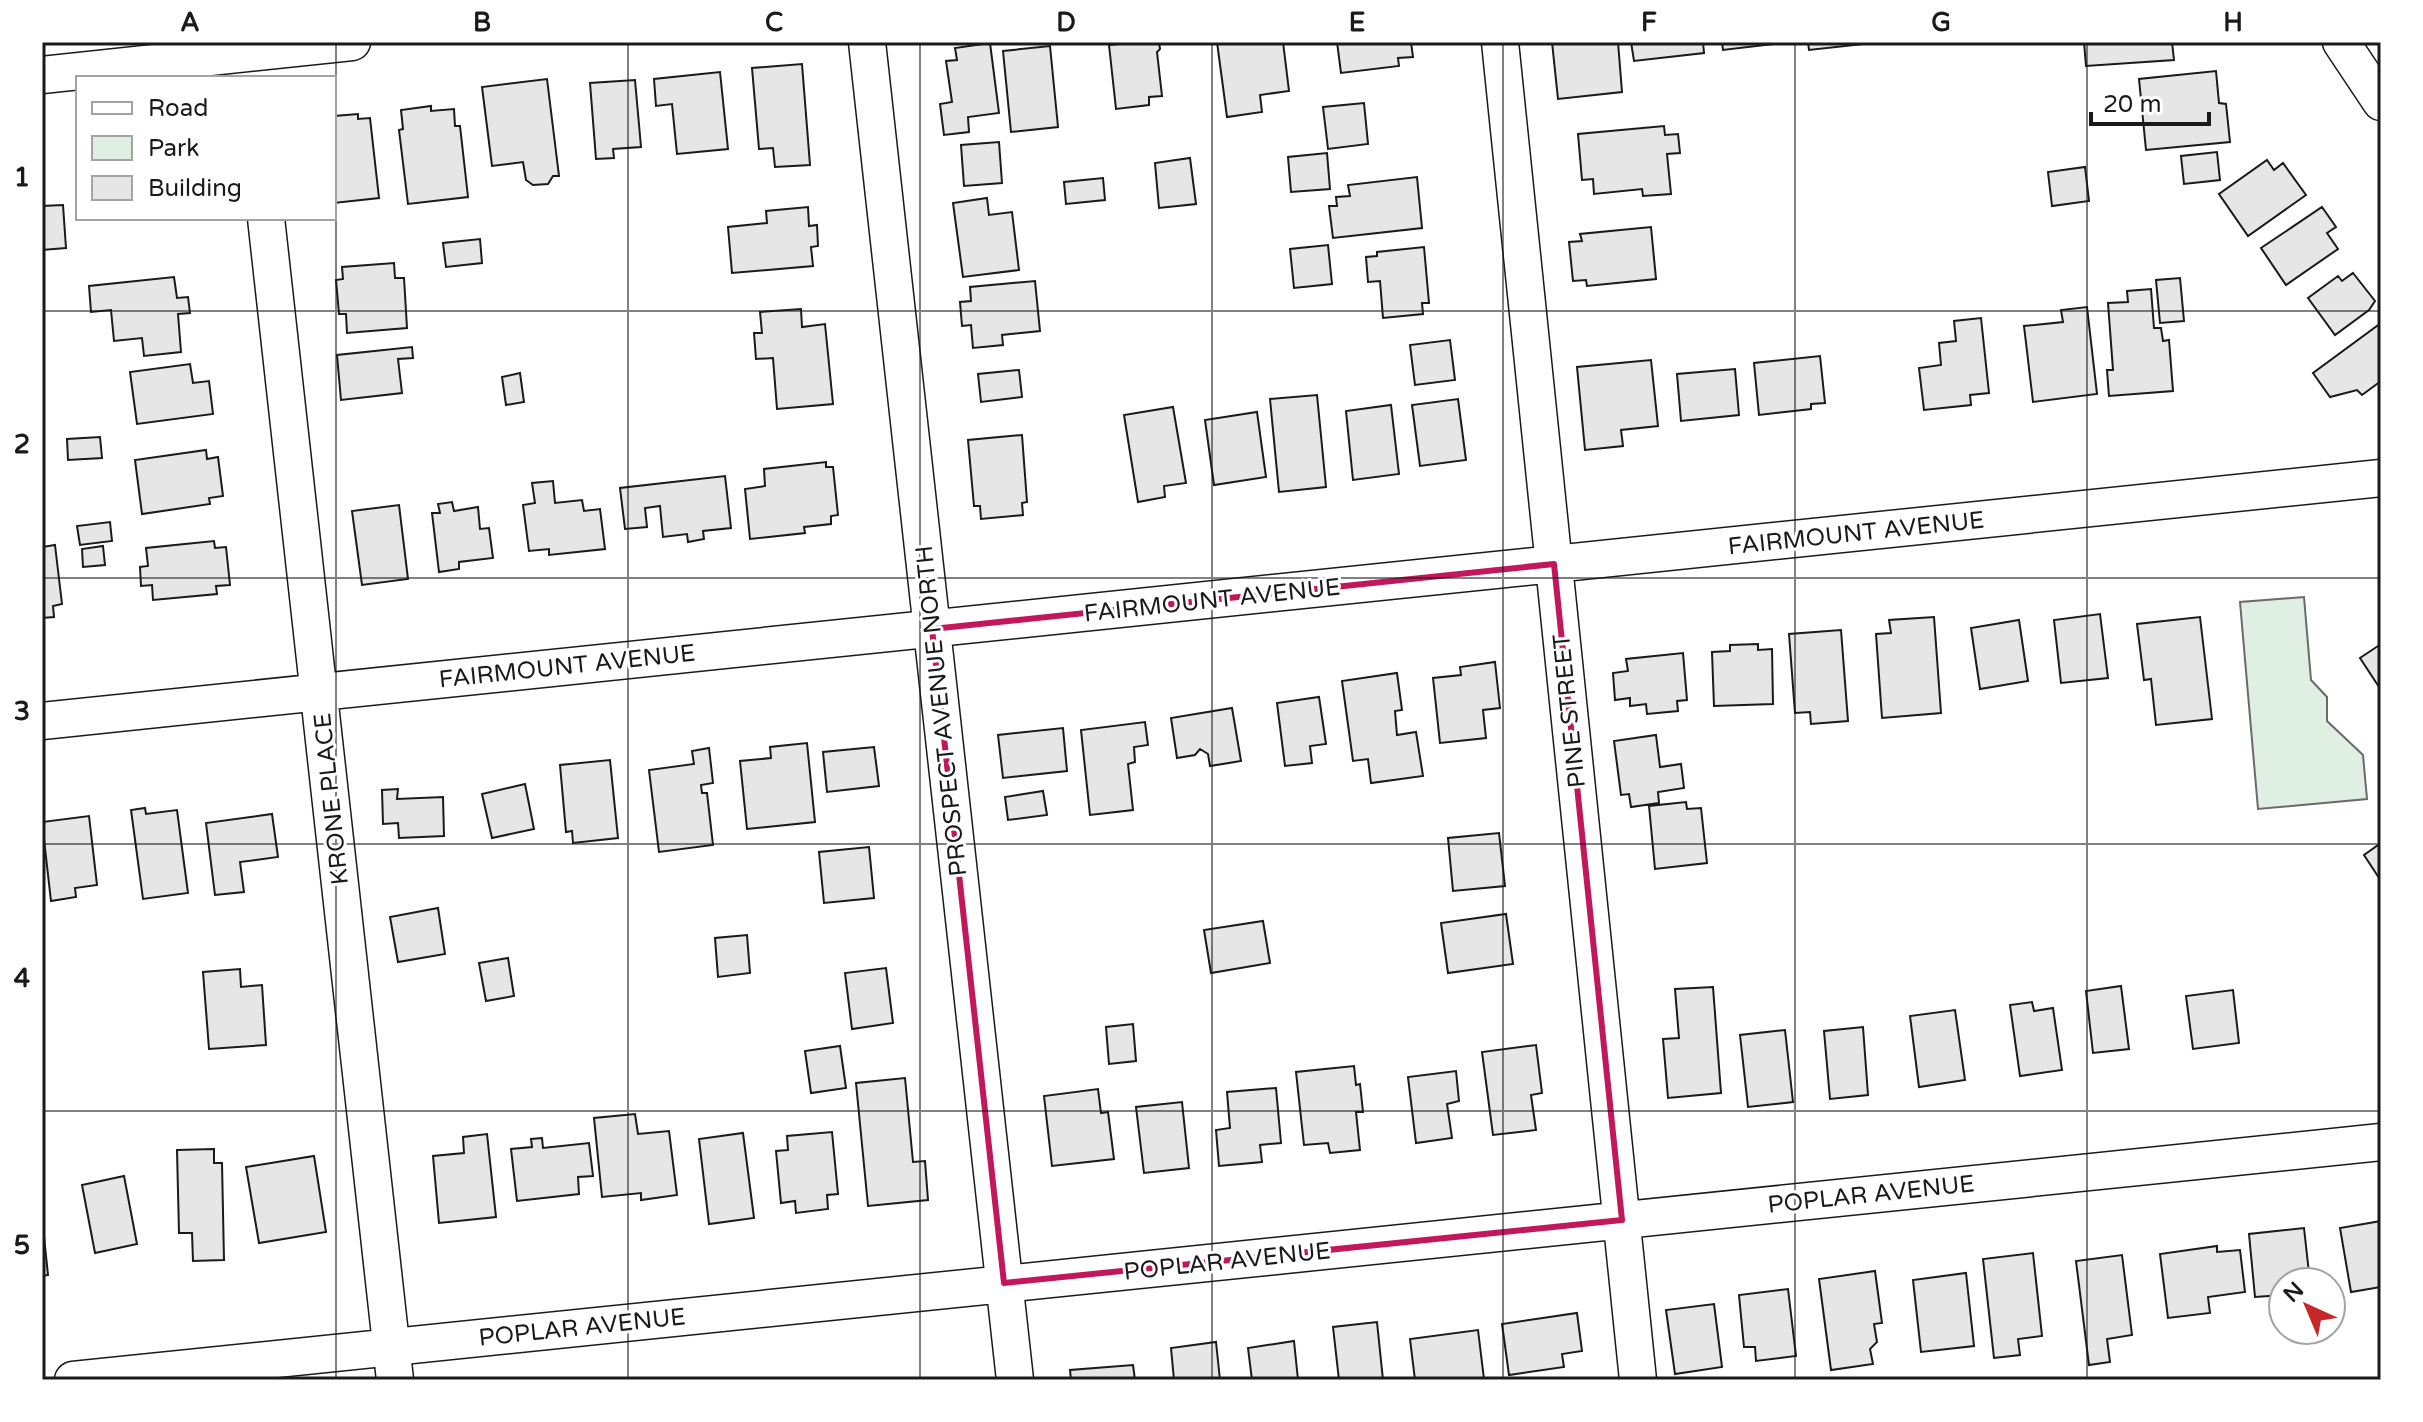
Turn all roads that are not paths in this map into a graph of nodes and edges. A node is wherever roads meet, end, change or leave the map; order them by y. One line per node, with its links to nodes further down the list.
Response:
1 (352, 42): 5 (street)
2 (867, 42): 11 (street, PROSPECT AVENUE NORTH)
3 (1500, 42): 10 (street, PINE STREET)
4 (2341, 42): 7 (street)
5 (248, 58): 6 (street)
6 (42, 75)
7 (2381, 102)
8 (266, 220): 12 (street, KRONE PLACE)
9 (2381, 478): 10 (street, FAIRMOUNT AVENUE)
10 (1554, 564): 11 (street, FAIRMOUNT AVENUE); 15 (street, PINE STREET)
11 (932, 629): 12 (street, FAIRMOUNT AVENUE); 16 (street, PROSPECT AVENUE NORTH)
12 (319, 692): 13 (street, FAIRMOUNT AVENUE); 17 (street, KRONE PLACE)
13 (42, 721)
14 (2381, 1142): 15 (street, POPLAR AVENUE)
15 (1622, 1220): 16 (street, POPLAR AVENUE); 20 (street, PINE STREET)
16 (1004, 1283): 17 (street, POPLAR AVENUE); 19 (street, PROSPECT AVENUE NORTH)
17 (394, 1364): 18 (street, POPLAR AVENUE)
18 (73, 1380)
19 (1015, 1380)
20 (1638, 1380)

